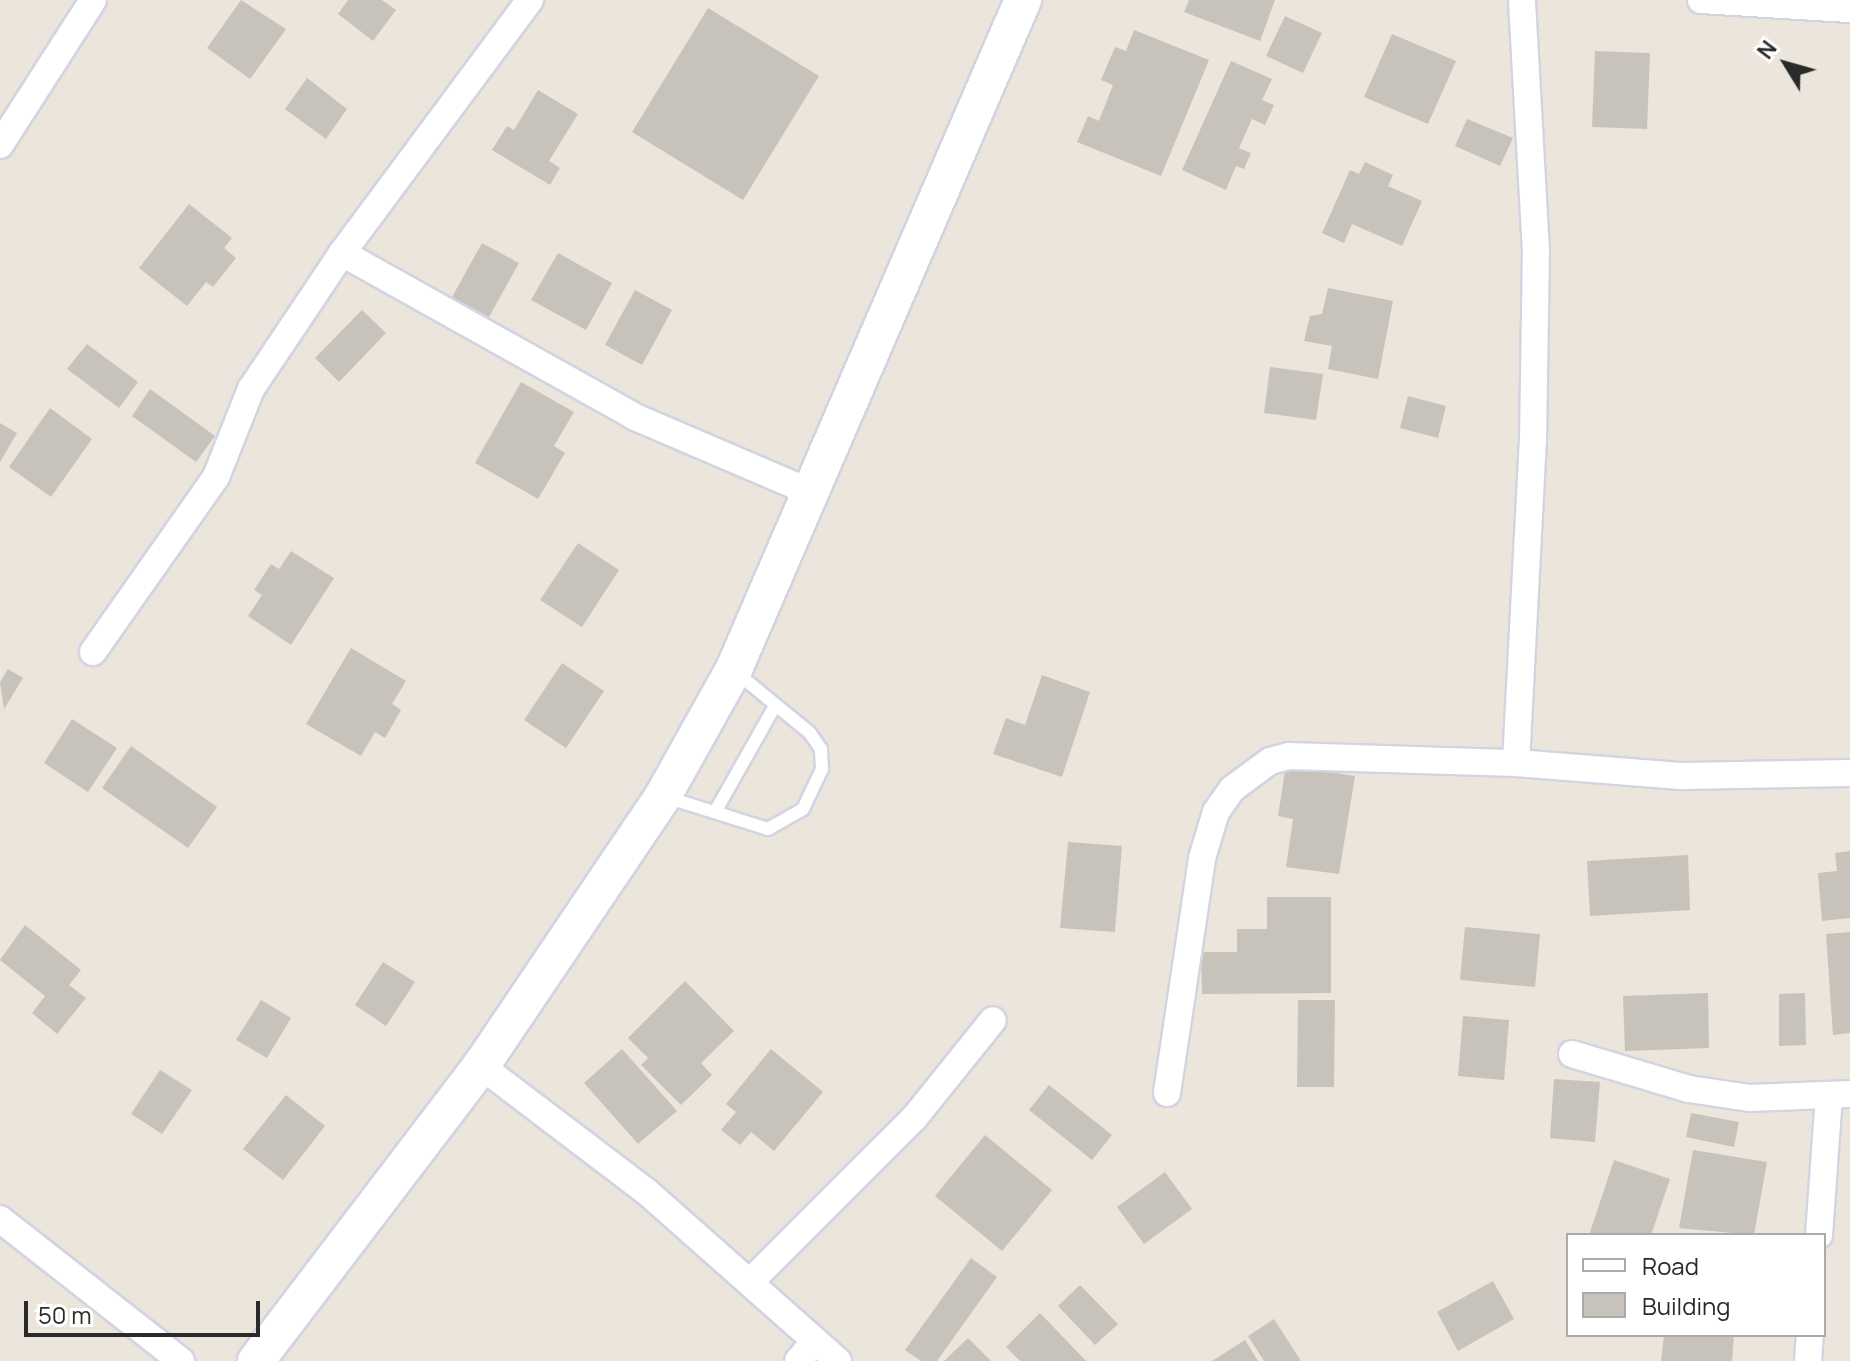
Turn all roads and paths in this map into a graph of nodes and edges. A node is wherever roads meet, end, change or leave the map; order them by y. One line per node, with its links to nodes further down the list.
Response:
1 (93, 0): 7 (street)
2 (530, 0): 8 (street)
3 (1023, 0): 9 (street)
4 (1522, 0): 13 (street)
5 (1701, 0): 6 (street)
6 (1850, 9)
7 (0, 145)
8 (342, 253): 9 (street); 10 (street)
9 (812, 493): 11 (street)
10 (93, 652)
11 (734, 669): 12 (lane); 15 (street)
12 (775, 706): 16 (lane); 16 (lane)
13 (1516, 763): 14 (street); 20 (street)
14 (1850, 773)
15 (663, 796): 16 (lane); 19 (street)
16 (715, 812)
17 (993, 1020): 24 (street)
18 (1572, 1054): 21 (street)
19 (481, 1066): 24 (street); 28 (street)
20 (1167, 1093)
21 (1839, 1095): 23 (street)
22 (0, 1219): 27 (street)
23 (1819, 1233)
24 (751, 1281): 26 (street)
25 (1810, 1337): 30 (street)
26 (806, 1352): 29 (street)
27 (181, 1361)
28 (256, 1361)
29 (838, 1361)
30 (1808, 1361)

